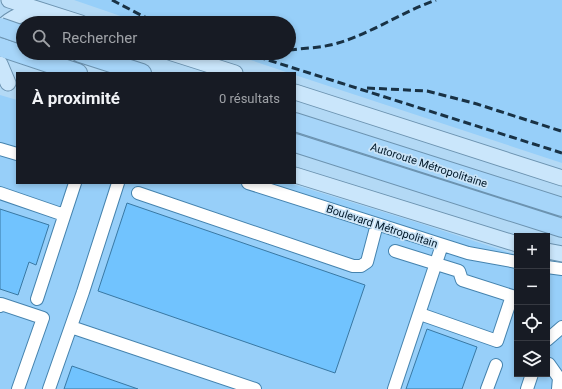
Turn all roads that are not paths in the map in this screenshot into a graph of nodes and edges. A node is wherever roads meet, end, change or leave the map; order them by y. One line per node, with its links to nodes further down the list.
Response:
1 (9, 0): 2 (main road)
2 (32, 4): 3 (main road); 5 (main road)
3 (63, 16)
4 (0, 27): 6 (highway, bridge)
5 (0, 30)
6 (16, 33)
7 (0, 47): 8 (highway)
8 (16, 53)
9 (37, 60): 13 (highway)
10 (102, 60): 14 (highway)
11 (194, 60): 15 (main road)
12 (0, 64): 16 (main road)
13 (75, 72)
14 (139, 72)
15 (232, 72)
16 (8, 83)
17 (296, 92): 23 (main road)
18 (296, 122): 29 (highway, Autoroute Métropolitaine)
19 (296, 143): 32 (highway, Autoroute Métropolitaine)
20 (0, 149): 21 (street)
21 (16, 154)
22 (296, 175): 33 (main road, Boulevard Métropolitain)
23 (562, 178)
24 (75, 184): 30 (street)
25 (118, 184): 45 (street)
26 (251, 184): 31 (street, Boulevard Métropolitain)
27 (0, 193): 30 (street)
28 (138, 193): 31 (street)
29 (562, 207)
30 (64, 214): 42 (street)
31 (377, 224): 34 (street, Boulevard Métropolitain)
32 (562, 228)
33 (514, 243)
34 (442, 245): 38 (street, Boulevard Métropolitain); 39 (street)
35 (395, 251): 39 (street)
36 (550, 252): 37 (main road)
37 (562, 254)
38 (514, 262)
39 (436, 264): 44 (street); 44 (street)
40 (550, 267): 41 (street)
41 (562, 269)
42 (37, 299)
43 (0, 306): 51 (street)
44 (420, 314): 54 (street)
45 (71, 327): 52 (street); 53 (street)
46 (562, 327): 47 (street)
47 (550, 337)
48 (496, 365): 55 (street)
49 (550, 365): 57 (street)
50 (531, 377): 56 (street)
51 (18, 389)
52 (49, 389)
53 (254, 389)
54 (394, 389)
55 (487, 389)
56 (527, 389)
57 (558, 389)

